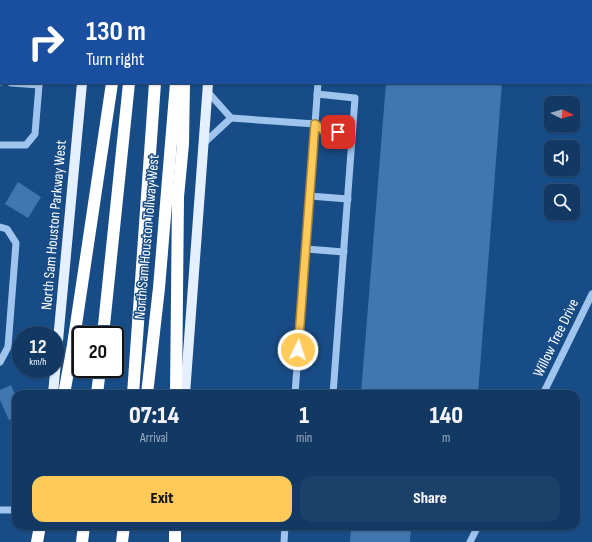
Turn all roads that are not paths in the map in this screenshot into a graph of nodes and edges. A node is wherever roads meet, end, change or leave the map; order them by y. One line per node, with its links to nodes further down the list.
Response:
1 (25, 84): 15 (street)
2 (82, 84): 25 (main road, North Sam Houston Parkway West)
3 (112, 84): 26 (highway)
4 (129, 84): 22 (highway)
5 (155, 84): 28 (highway, North Sam Houston Tollway West)
6 (176, 84): 29 (highway, North Sam Houston Tollway West)
7 (184, 84): 30 (highway)
8 (318, 84): 10 (street)
9 (207, 87): 11 (street); 14 (main road)
10 (318, 94): 12 (street); 13 (street)
11 (231, 118): 12 (street); 14 (street)
12 (315, 124): 13 (street); 16 (street)
13 (352, 134): 17 (street)
14 (203, 144): 31 (main road)
15 (0, 145)
16 (310, 196): 17 (street); 19 (street)
17 (348, 198): 20 (street)
18 (0, 227): 23 (street)
19 (306, 249): 20 (street); 32 (street)
20 (344, 252): 33 (street)
21 (592, 294): 34 (street, Willow Tree Drive)
22 (104, 326)
23 (0, 362)
24 (99, 378): 27 (highway)
25 (53, 390)
26 (65, 390)
27 (97, 390)
28 (132, 390)
29 (147, 390)
30 (176, 390)
31 (185, 390)
32 (295, 390)
33 (333, 390)
34 (545, 390)
35 (0, 510): 36 (street)
36 (12, 510)
37 (38, 530): 43 (highway)
38 (84, 530): 44 (highway)
39 (124, 530): 45 (highway)
40 (175, 530): 46 (highway)
41 (285, 530): 47 (street)
42 (476, 530): 48 (street)
43 (36, 542)
44 (82, 542)
45 (122, 542)
46 (175, 542)
47 (284, 542)
48 (470, 542)

